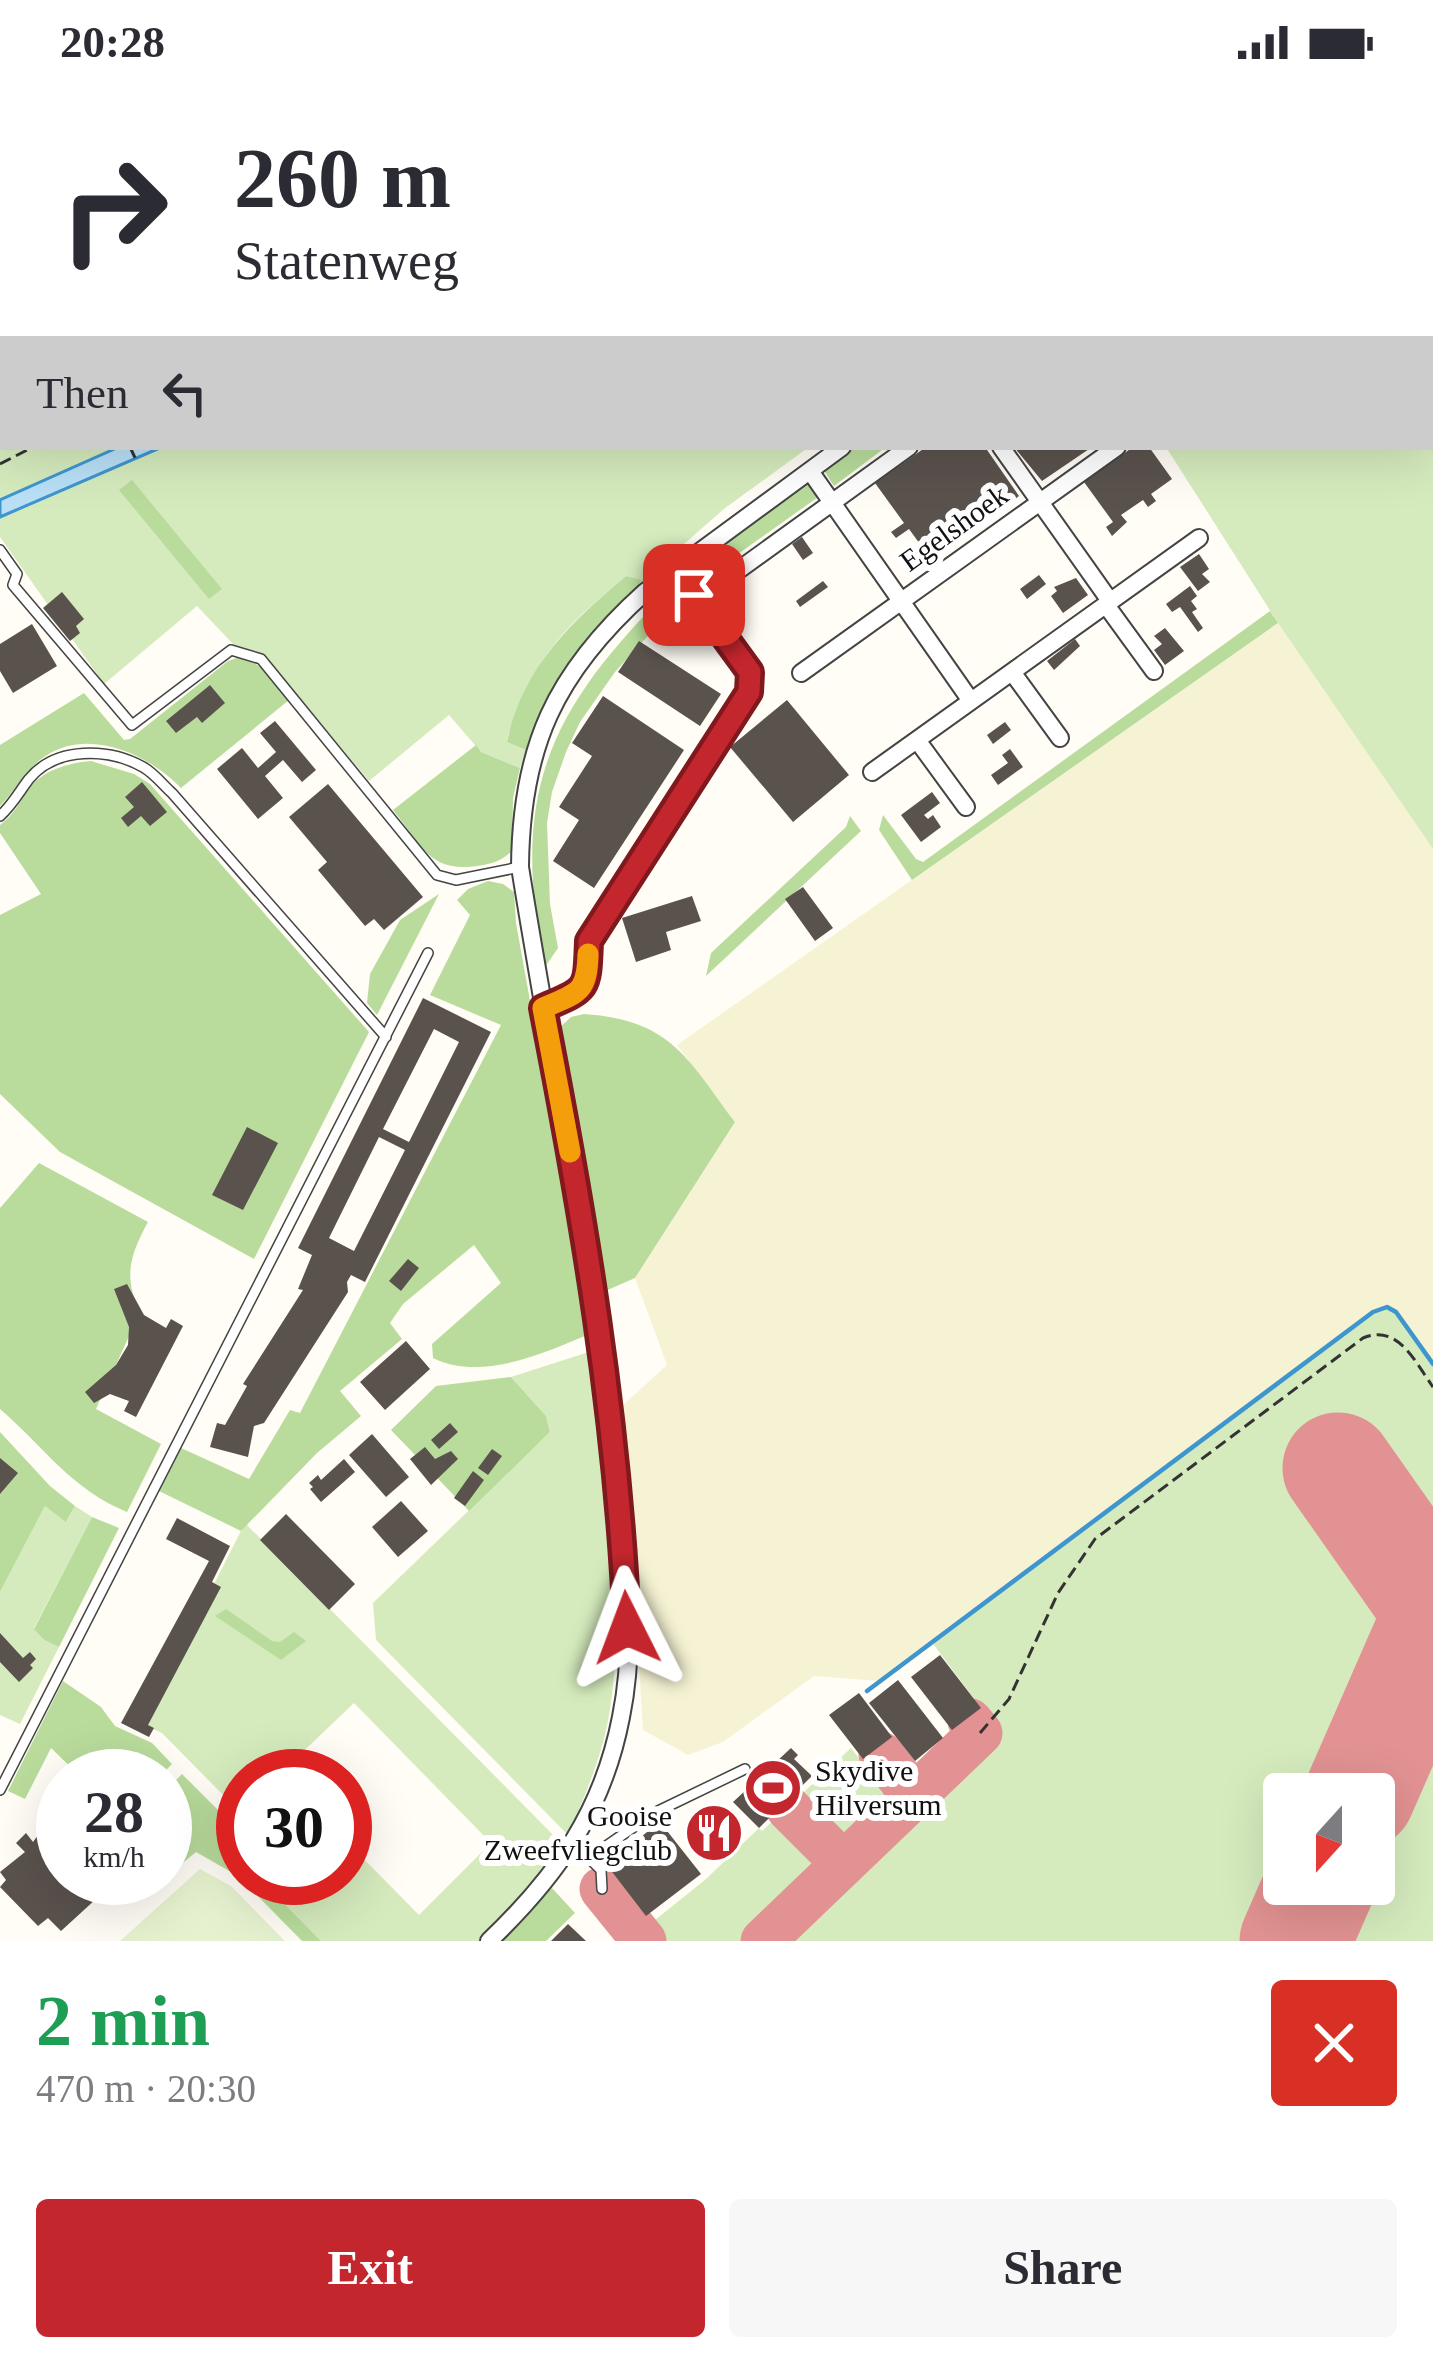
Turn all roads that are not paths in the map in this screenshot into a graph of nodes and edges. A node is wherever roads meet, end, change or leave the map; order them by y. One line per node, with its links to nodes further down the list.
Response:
1 (838, 450): 5 (street)
2 (905, 450): 7 (street)
3 (1002, 450): 6 (street, Egelshoek)
4 (1113, 450): 6 (street, Egelshoek)
5 (810, 471): 7 (street, Egelshoek); 10 (street)
6 (1040, 500): 12 (street, Egelshoek); 13 (street, Egelshoek)
7 (832, 503): 11 (street); 12 (street, Egelshoek)
8 (1199, 538): 13 (street)
9 (0, 550): 23 (lane)
10 (676, 569): 23 (street); 25 (street)
11 (729, 577)
12 (901, 601): 16 (street, Egelshoek); 17 (street, Egelshoek)
13 (1108, 603): 14 (street, Egelshoek); 15 (street)
14 (1154, 671)
15 (1012, 672): 17 (street); 18 (street)
16 (802, 673)
17 (971, 701): 19 (street)
18 (1060, 738)
19 (917, 740): 20 (street); 21 (street)
20 (872, 772)
21 (966, 807)
22 (0, 816): 26 (lane)
23 (520, 868): 25 (street)
24 (428, 953): 26 (lane)
25 (543, 1008): 29 (street)
26 (386, 1037): 28 (lane)
27 (745, 1769): 30 (lane)
28 (0, 1790)
29 (574, 1844): 30 (lane); 32 (street)
30 (589, 1858): 31 (lane)
31 (602, 1889)
32 (490, 1941)

